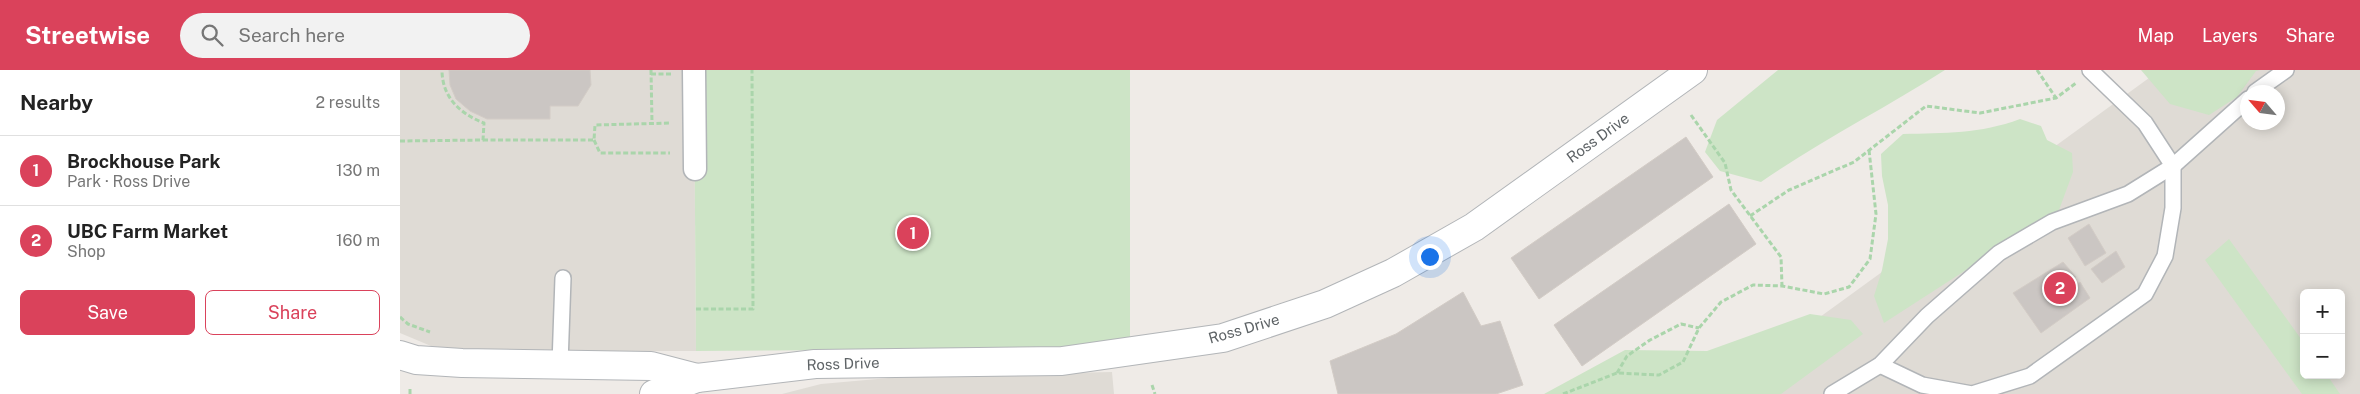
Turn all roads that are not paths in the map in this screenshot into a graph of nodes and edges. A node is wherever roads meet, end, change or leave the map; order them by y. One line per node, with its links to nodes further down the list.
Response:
1 (694, 70): 7 (street)
2 (1693, 70): 13 (street, Ross Drive)
3 (2286, 70): 5 (lane)
4 (2091, 71): 8 (lane)
5 (2265, 85)
6 (2240, 106): 8 (lane)
7 (694, 161)
8 (2173, 166): 12 (lane); 12 (lane)
9 (563, 278): 11 (lane)
10 (400, 355): 11 (street, Ross Drive)
11 (560, 364): 13 (street, Ross Drive)
12 (1880, 365): 15 (lane)
13 (697, 378): 14 (street, Ross Drive)
14 (654, 394)
15 (1832, 394)

